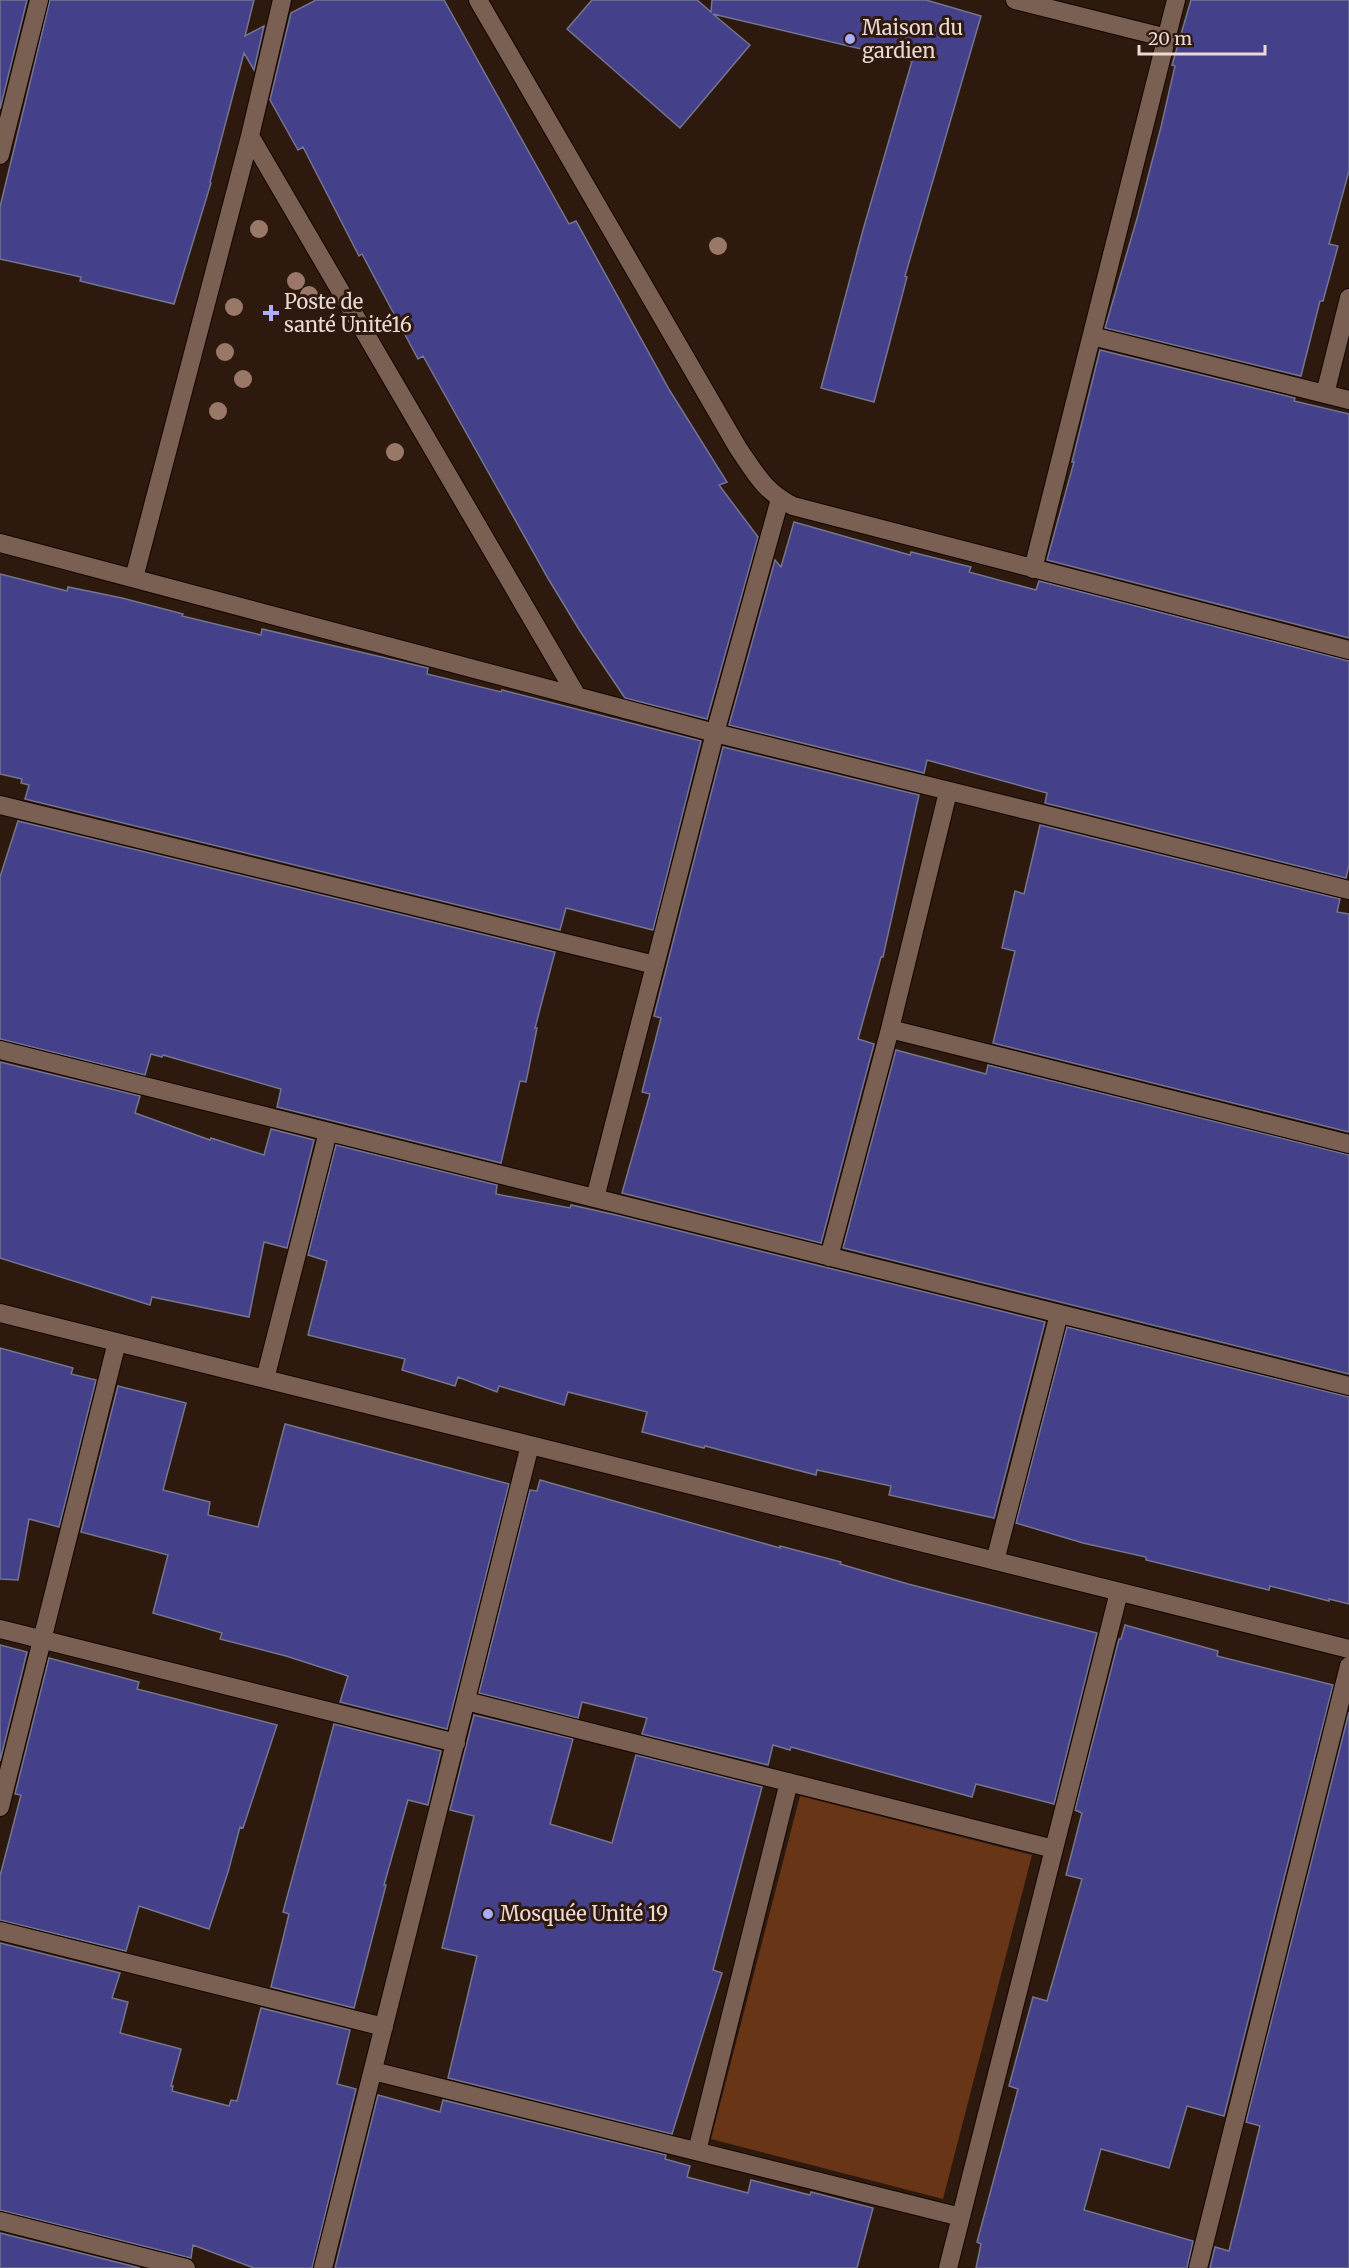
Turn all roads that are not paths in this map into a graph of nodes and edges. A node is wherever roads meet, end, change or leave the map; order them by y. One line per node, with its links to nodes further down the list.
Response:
1 (39, 0): 8 (street)
2 (282, 0): 7 (street)
3 (478, 0): 13 (street)
4 (1015, 0): 6 (street)
5 (1176, 0): 6 (street)
6 (1167, 38): 10 (street)
7 (250, 136): 16 (street); 18 (street)
8 (0, 155)
9 (1349, 298): 11 (street)
10 (1092, 336): 11 (street); 15 (street)
11 (1325, 394): 12 (street)
12 (1349, 400)
13 (780, 499): 15 (street); 19 (street)
14 (0, 543): 16 (street)
15 (1033, 569): 17 (street)
16 (134, 578): 18 (street)
17 (1349, 650)
18 (578, 696): 19 (street)
19 (715, 733): 20 (street); 23 (street)
20 (948, 792): 22 (street); 24 (street)
21 (0, 805): 23 (street)
22 (1349, 890)
23 (655, 965): 28 (street)
24 (890, 1029): 27 (street); 29 (street)
25 (0, 1050): 26 (street)
26 (327, 1132): 28 (street); 33 (street)
27 (1349, 1144)
28 (595, 1198): 29 (street)
29 (829, 1257): 31 (street)
30 (0, 1313): 32 (street)
31 (1059, 1314): 34 (street); 36 (street)
32 (117, 1342): 33 (street); 39 (street)
33 (265, 1379): 35 (street)
34 (1349, 1386)
35 (530, 1445): 36 (street); 42 (street)
36 (995, 1561): 37 (street)
37 (1119, 1592): 40 (street); 46 (street)
38 (0, 1629): 39 (street)
39 (42, 1640): 43 (street); 45 (street)
40 (1349, 1649)
41 (1349, 1666): 57 (street)
42 (466, 1701): 43 (street); 44 (street)
43 (456, 1743): 48 (street)
44 (789, 1782): 46 (street); 50 (street)
45 (0, 1807)
46 (1054, 1849): 51 (street)
47 (0, 1931): 48 (street)
48 (384, 2027): 49 (street)
49 (373, 2071): 50 (street); 55 (street)
50 (697, 2151): 51 (street)
51 (961, 2217): 56 (street)
52 (0, 2221): 53 (street)
53 (132, 2261): 54 (street)
54 (186, 2268)
55 (323, 2268)
56 (948, 2268)
57 (1198, 2268)

